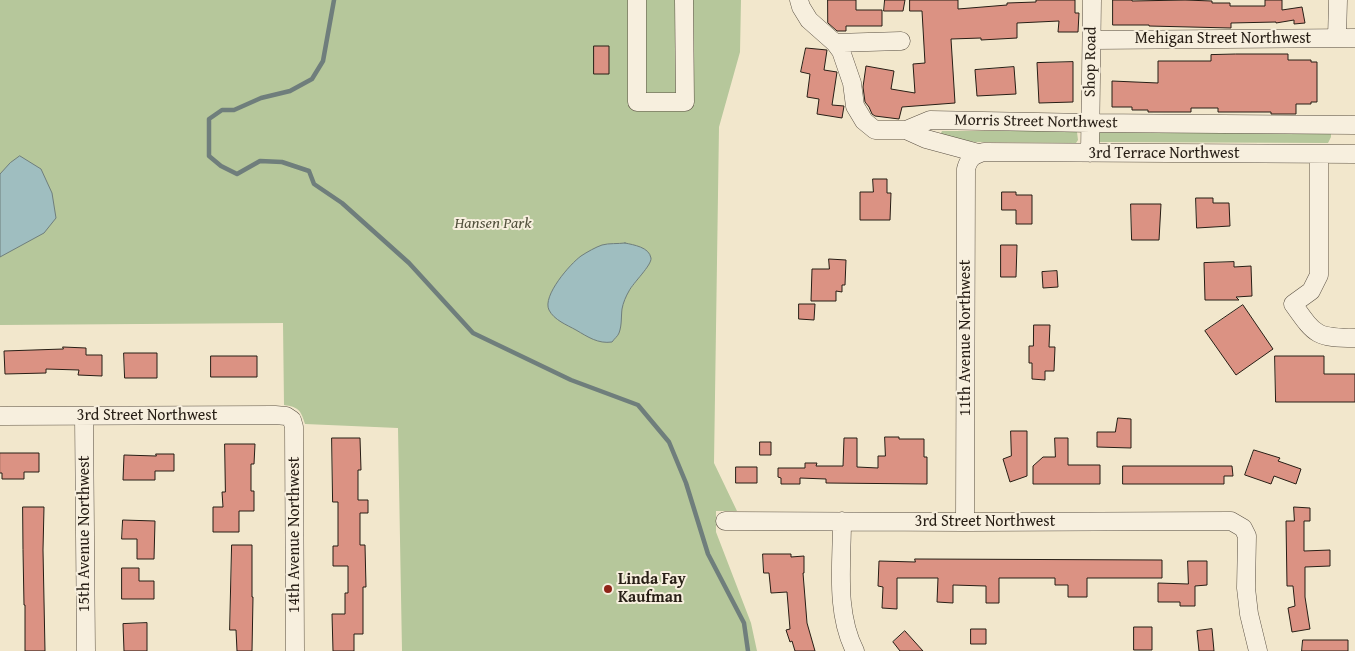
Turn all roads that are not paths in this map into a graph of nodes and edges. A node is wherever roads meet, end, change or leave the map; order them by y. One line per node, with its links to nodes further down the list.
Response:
1 (637, 0): 2 (street)
2 (684, 0)
3 (799, 0): 9 (street, Morris Street Northwest)
4 (1092, 0): 7 (street, Shop Road)
5 (1338, 0): 6 (street)
6 (1346, 38): 7 (street, Mehigan Street Northwest)
7 (1092, 40): 10 (street, Shop Road)
8 (901, 41): 9 (street)
9 (836, 43): 12 (street, Morris Street Northwest)
10 (1090, 123): 11 (street, Morris Street Northwest); 12 (street, Morris Street Northwest); 13 (street, Shop Road)
11 (1347, 125): 15 (street)
12 (906, 130): 14 (street, 3rd Terrace Northwest)
13 (1090, 153): 14 (street, 3rd Terrace Northwest); 16 (street, 3rd Terrace Northwest)
14 (976, 154): 23 (street, 11th Avenue Northwest)
15 (1348, 154): 16 (street, 3rd Terrace Northwest)
16 (1318, 155): 17 (street)
17 (1355, 338)
18 (0, 416): 19 (street, 3rd Street Northwest)
19 (84, 416): 20 (street, 3rd Street Northwest); 24 (street, 15th Avenue Northwest)
20 (292, 420): 25 (street, 14th Avenue Northwest)
21 (725, 521): 22 (street, 3rd Street Northwest)
22 (842, 521): 23 (street, 3rd Street Northwest); 26 (street)
23 (965, 522): 27 (street, 3rd Street Northwest)
24 (86, 651)
25 (295, 651)
26 (855, 651)
27 (1258, 651)

